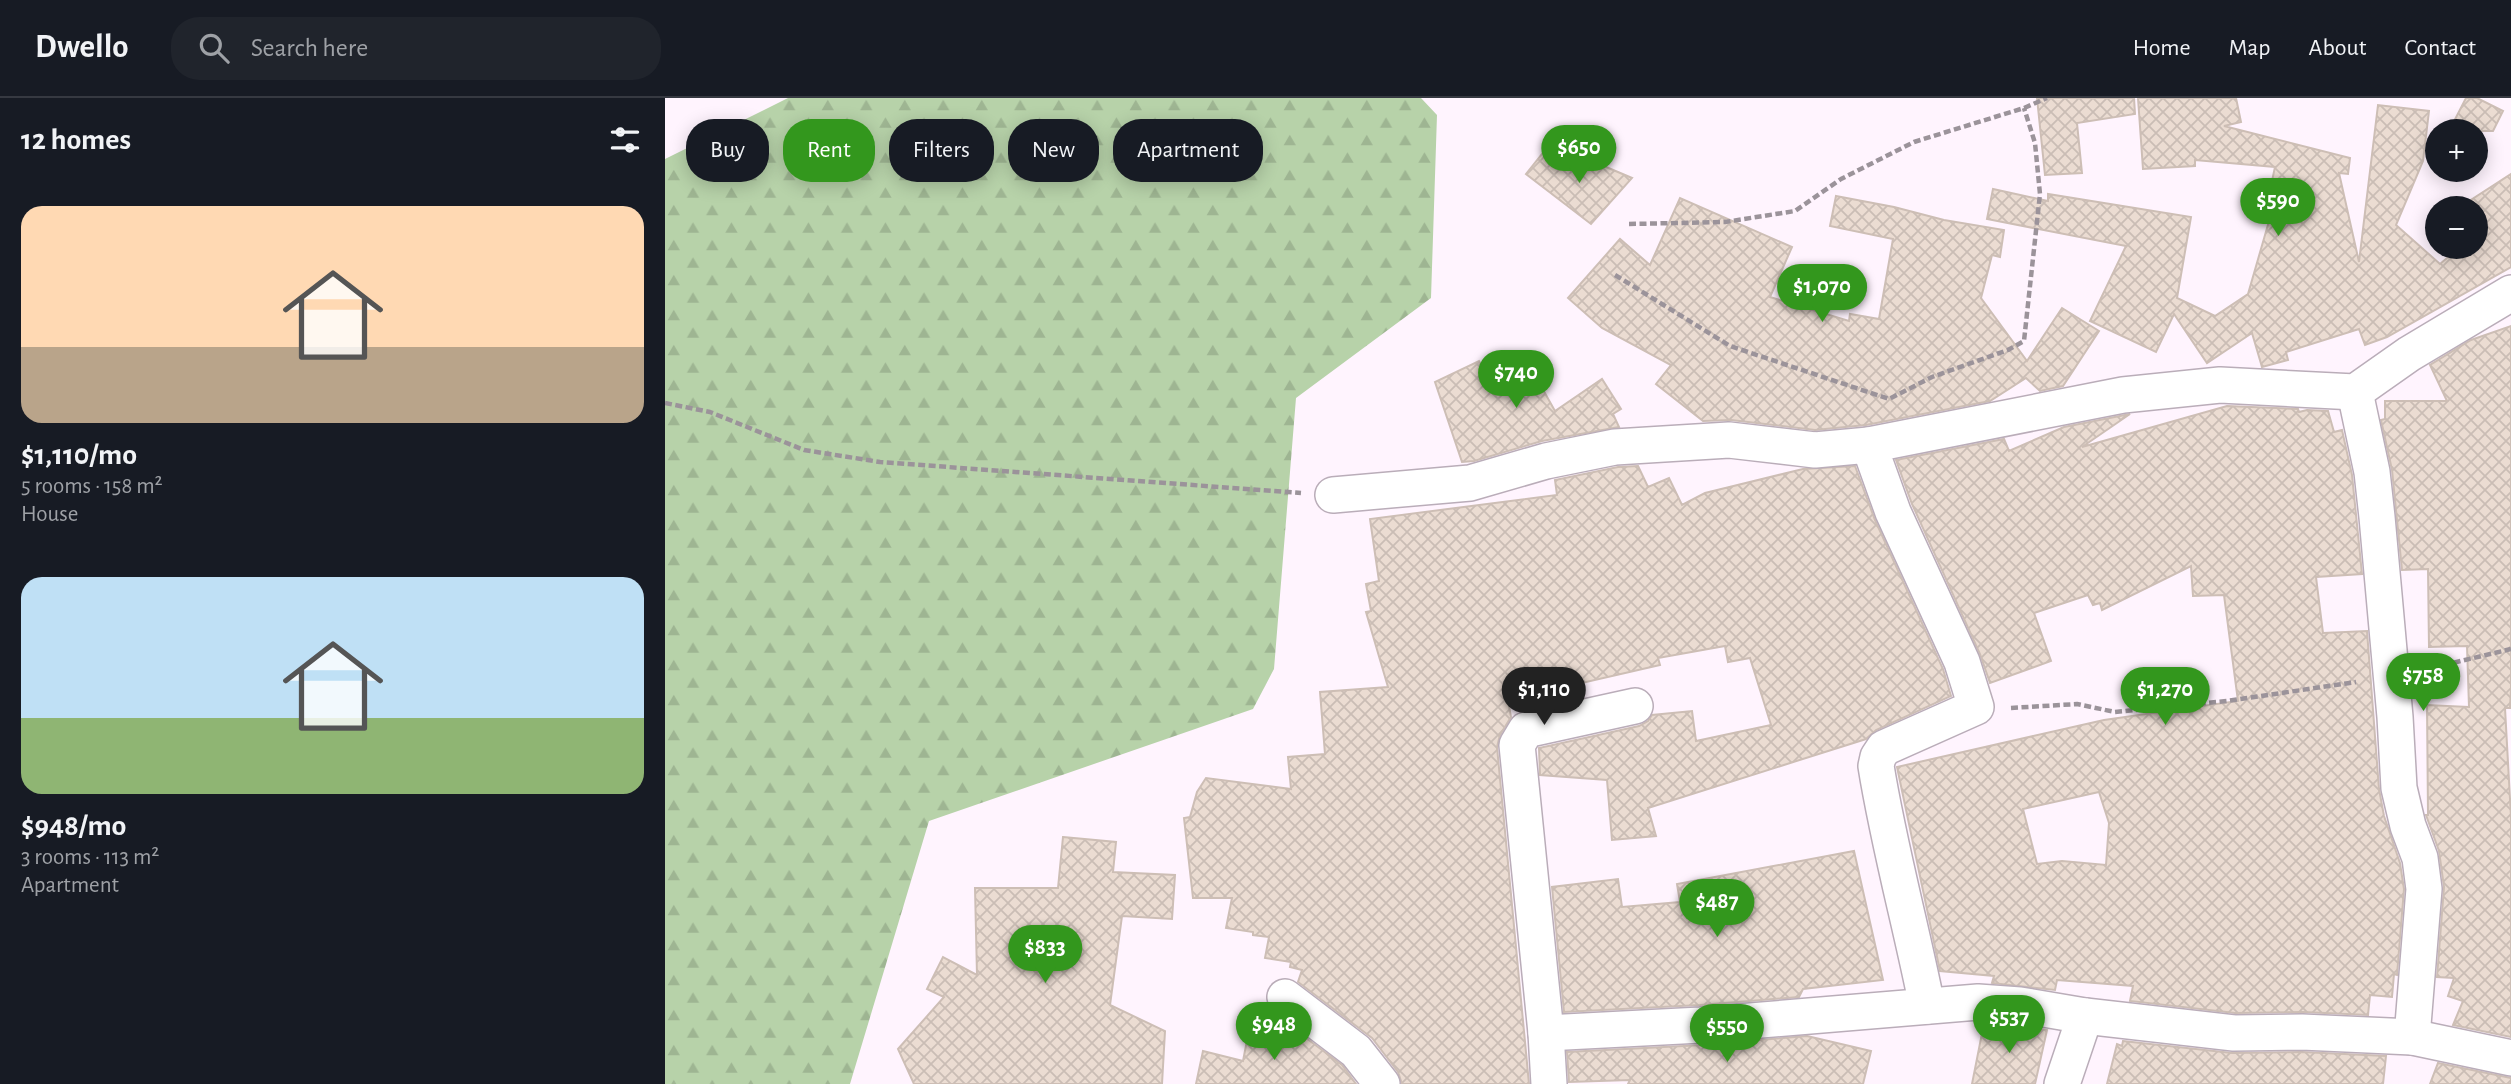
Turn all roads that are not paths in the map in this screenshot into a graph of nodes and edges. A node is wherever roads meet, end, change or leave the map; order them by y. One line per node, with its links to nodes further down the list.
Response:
1 (2511, 293): 2 (street)
2 (2355, 392): 3 (street); 10 (street)
3 (1869, 445): 4 (street); 7 (street)
4 (1333, 495)
5 (1635, 705): 9 (street)
6 (1285, 997): 12 (street)
7 (1927, 1006): 8 (street); 9 (street)
8 (2085, 1016): 10 (street); 14 (street)
9 (1546, 1033): 13 (street)
10 (2412, 1037): 11 (street)
11 (2511, 1058)
12 (1382, 1084)
13 (1549, 1084)
14 (2062, 1084)

